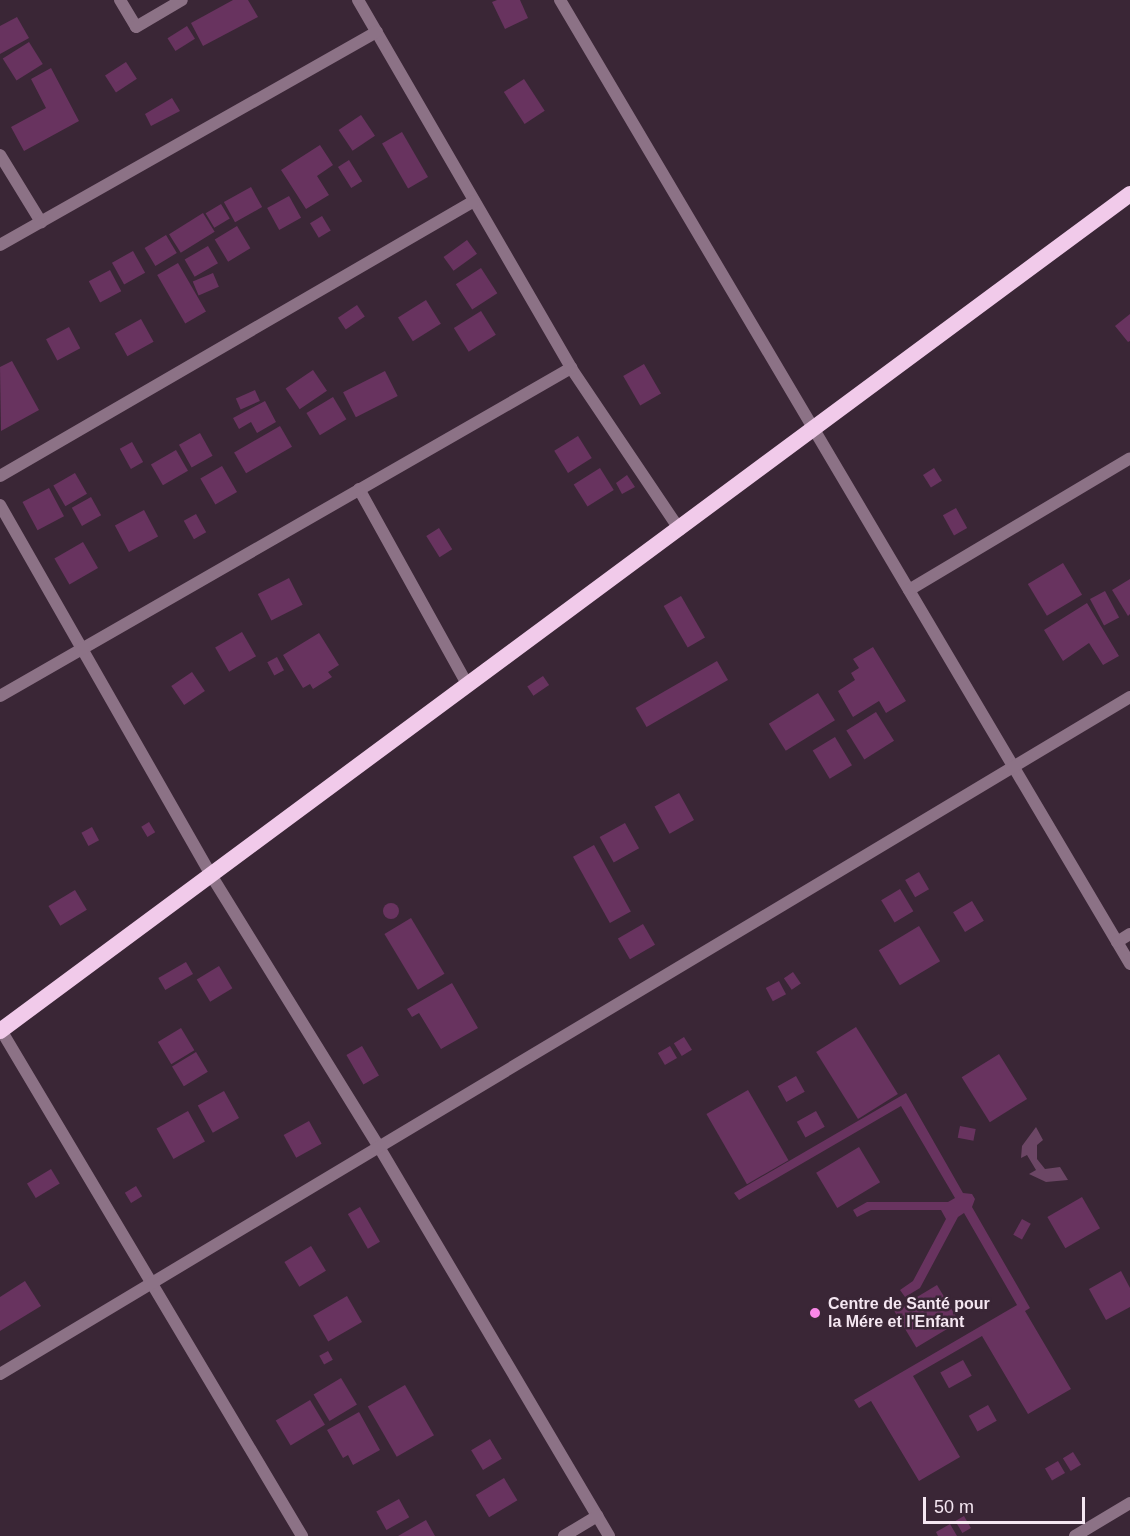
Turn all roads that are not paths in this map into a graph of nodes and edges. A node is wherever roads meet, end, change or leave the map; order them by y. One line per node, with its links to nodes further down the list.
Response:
1 (120, 0): 2 (street)
2 (182, 0)
3 (358, 0): 5 (street)
4 (560, 0): 12 (street)
5 (377, 32): 8 (street); 9 (street)
6 (0, 155): 9 (street)
7 (1130, 194): 12 (highway)
8 (474, 201): 11 (street); 14 (street)
9 (41, 222): 10 (street)
10 (0, 245)
11 (571, 368): 15 (street); 17 (street)
12 (813, 430): 17 (highway); 18 (street)
13 (1130, 458): 18 (street)
14 (0, 476)
15 (359, 489): 19 (street); 20 (street)
16 (0, 505): 19 (street)
17 (680, 530): 20 (highway)
18 (909, 590): 23 (street)
19 (84, 647): 21 (street); 24 (street)
20 (468, 686): 24 (highway)
21 (0, 696)
22 (1130, 697): 23 (street)
23 (1013, 767): 26 (street); 29 (street)
24 (211, 875): 28 (highway); 29 (street)
25 (1130, 934): 26 (street)
26 (1117, 942): 27 (street)
27 (1130, 964)
28 (0, 1031): 30 (street)
29 (379, 1147): 30 (street); 33 (street)
30 (150, 1283): 31 (street); 34 (street)
31 (0, 1374)
32 (1130, 1503): 37 (street)
33 (597, 1516): 35 (street); 36 (street)
34 (302, 1536)
35 (564, 1536)
36 (609, 1536)
37 (1076, 1536)

